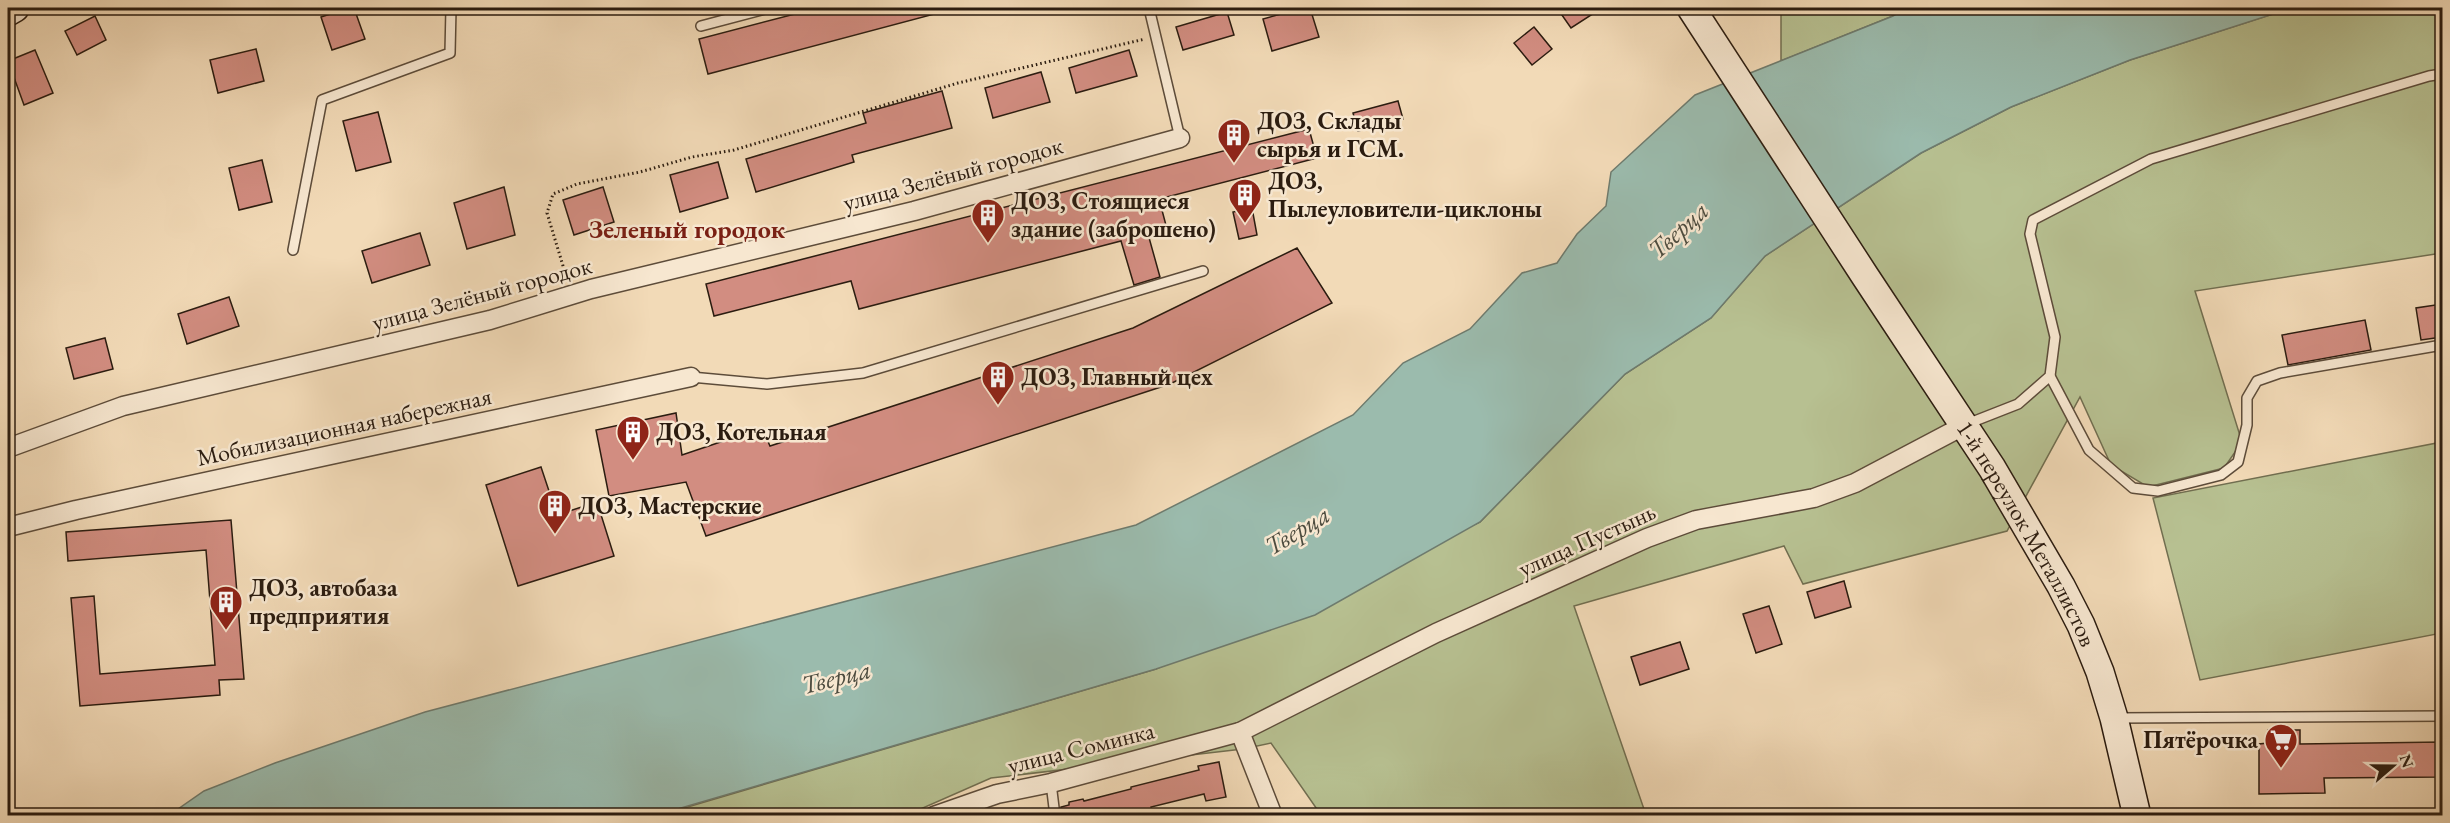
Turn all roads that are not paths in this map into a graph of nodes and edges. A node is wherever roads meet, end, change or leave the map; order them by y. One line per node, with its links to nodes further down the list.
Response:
1 (15, 8): 6 (street)
2 (451, 8): 10 (lane)
3 (769, 8): 7 (lane)
4 (1149, 8): 9 (lane)
5 (1693, 10): 15 (street, 1-й переулок Металлистов)
6 (8, 12)
7 (701, 26)
8 (2442, 74): 13 (lane)
9 (1180, 138): 16 (street, улица Зелёный городок)
10 (293, 250)
11 (1203, 271): 14 (lane)
12 (2442, 345): 13 (lane)
13 (2050, 376): 15 (lane)
14 (691, 377): 17 (street, Мобилизационная набережная)
15 (1965, 425): 19 (street, 1-й переулок Металлистов); 20 (street, улица Пустынь)
16 (8, 448)
17 (8, 527)
18 (2442, 716): 19 (lane)
19 (2114, 718): 25 (street, 1-й переулок Металлистов)
20 (1240, 732): 21 (street, улица Соминка); 24 (street)
21 (1051, 783): 22 (street, улица Соминка); 23 (lane)
22 (934, 816)
23 (1055, 816)
24 (1273, 816)
25 (2137, 816)

